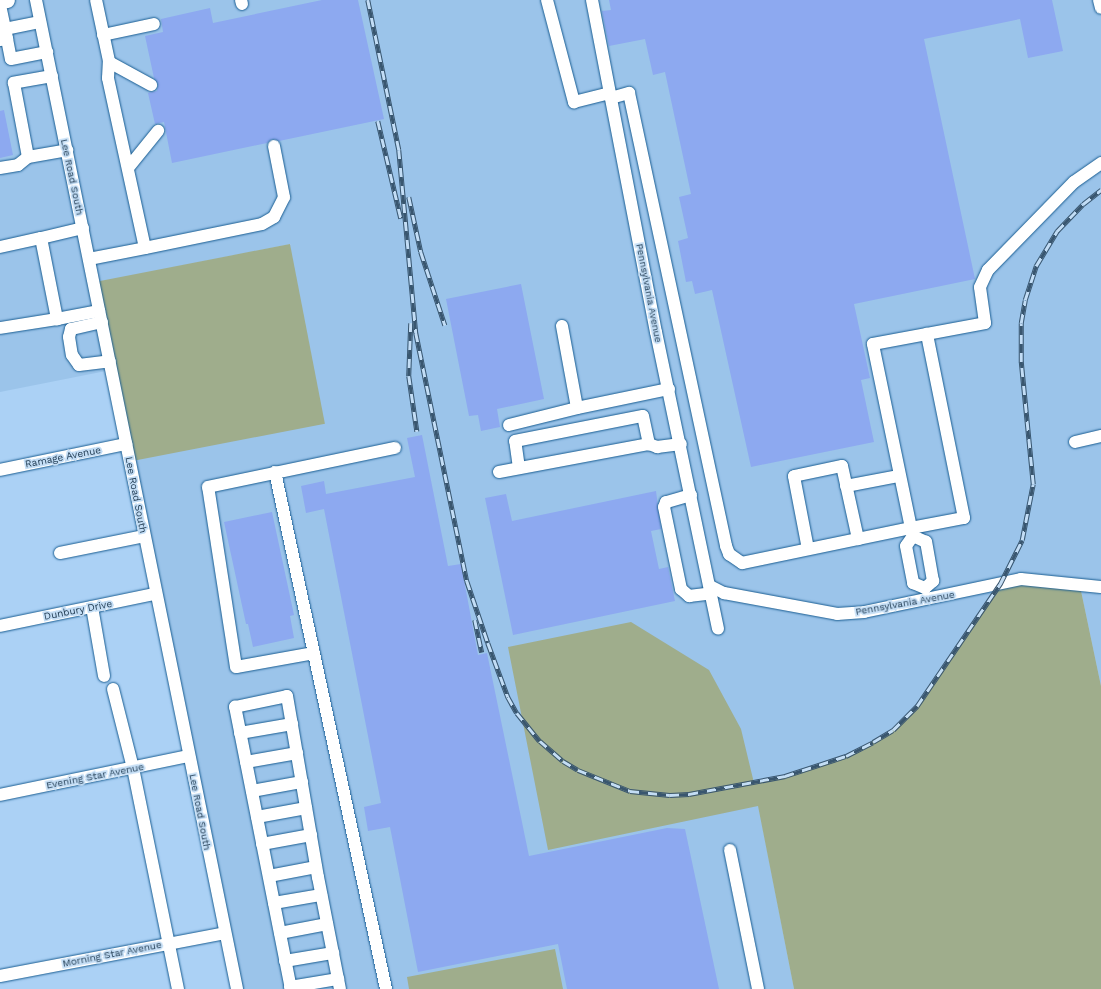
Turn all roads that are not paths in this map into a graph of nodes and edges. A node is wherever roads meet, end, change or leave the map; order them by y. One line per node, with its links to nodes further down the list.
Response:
1 (7, 0): 7 (main road)
2 (36, 0): 10 (street, Lee Road South)
3 (96, 0): 13 (street)
4 (547, 0): 18 (street)
5 (592, 0): 18 (street, Pennsylvania Avenue)
6 (1099, 0): 9 (street)
7 (0, 1)
8 (0, 5): 12 (street)
9 (1101, 8)
10 (40, 22): 12 (street); 14 (street, Lee Road South)
11 (154, 24): 13 (street)
12 (2, 29): 14 (street)
13 (103, 35): 15 (street)
14 (47, 52): 16 (street, Lee Road South)
15 (109, 62): 17 (street); 25 (street)
16 (52, 76): 21 (street, Lee Road South); 22 (street)
17 (151, 86)
18 (610, 95): 37 (street, Pennsylvania Avenue); 56 (street)
19 (158, 131): 25 (street)
20 (274, 146): 29 (street)
21 (67, 150): 22 (street); 26 (street, Lee Road South)
22 (28, 157): 24 (street)
23 (1101, 163): 35 (street)
24 (0, 168)
25 (128, 168): 29 (street)
26 (83, 228): 27 (street); 30 (street, Lee Road South)
27 (41, 238): 28 (street); 32 (street)
28 (0, 246)
29 (145, 248): 30 (street)
30 (89, 259): 31 (street, Lee Road South)
31 (101, 316): 32 (street); 36 (street, Lee Road South); 36 (street)
32 (57, 319): 34 (street)
33 (562, 326): 38 (street)
34 (0, 328)
35 (927, 334): 50 (street); 53 (street)
36 (110, 360): 42 (street, Lee Road South)
37 (669, 389): 38 (street); 44 (street, Pennsylvania Avenue)
38 (577, 408): 39 (street)
39 (509, 425)
40 (1101, 436): 41 (street)
41 (1075, 442)
42 (126, 444): 47 (street, Ramage Avenue); 54 (street, Lee Road South)
43 (649, 444): 44 (street); 46 (street); 46 (street)
44 (681, 444): 52 (street, Pennsylvania Avenue)
45 (395, 448): 48 (street)
46 (519, 468): 49 (street)
47 (0, 470)
48 (275, 472): 65 (street); 65 (street)
49 (499, 472)
50 (899, 476): 51 (street); 53 (street)
51 (846, 486): 55 (street); 56 (street)
52 (691, 495): 59 (street, Pennsylvania Avenue); 59 (street)
53 (912, 532): 55 (street); 61 (street); 61 (street)
54 (144, 536): 57 (street); 60 (street, Lee Road South)
55 (858, 539): 56 (street)
56 (808, 549)
57 (60, 553)
58 (1101, 587): 61 (street, Pennsylvania Avenue)
59 (711, 589): 61 (street, Pennsylvania Avenue); 64 (street, Pennsylvania Avenue)
60 (155, 594): 62 (street, Dunbury Drive); 71 (street, Lee Road South)
61 (926, 594)
62 (92, 607): 63 (street, Dunbury Drive); 66 (street)
63 (0, 626)
64 (718, 629)
65 (314, 653): 97 (street)
66 (104, 676)
67 (114, 689): 73 (street)
68 (292, 724): 69 (street); 69 (street); 70 (street)
69 (240, 733): 72 (street)
70 (297, 753): 72 (street); 74 (street)
71 (189, 756): 73 (street, Evening Star Avenue); 87 (street, Lee Road South)
72 (246, 762): 75 (street)
73 (133, 768): 76 (street, Evening Star Avenue); 89 (street)
74 (302, 782): 75 (street); 77 (street)
75 (252, 791): 78 (street)
76 (0, 795)
77 (306, 808): 78 (street); 79 (street)
78 (257, 817): 80 (street)
79 (311, 835): 80 (street); 82 (street)
80 (262, 844): 83 (street)
81 (730, 850): 98 (street)
82 (316, 867): 83 (street); 84 (street)
83 (269, 876): 85 (street)
84 (321, 895): 85 (street); 86 (street)
85 (274, 903): 88 (street)
86 (327, 924): 88 (street); 90 (street)
87 (225, 933): 89 (street, Morning Star Avenue); 96 (street, Lee Road South)
88 (280, 933): 91 (street)
89 (169, 943): 92 (street, Morning Star Avenue); 95 (street)
90 (333, 953): 91 (street); 93 (street)
91 (285, 961): 94 (street)
92 (0, 976)
93 (339, 984): 94 (street)
94 (291, 988)
95 (178, 989)
96 (237, 989)
97 (386, 989)
98 (758, 989)

